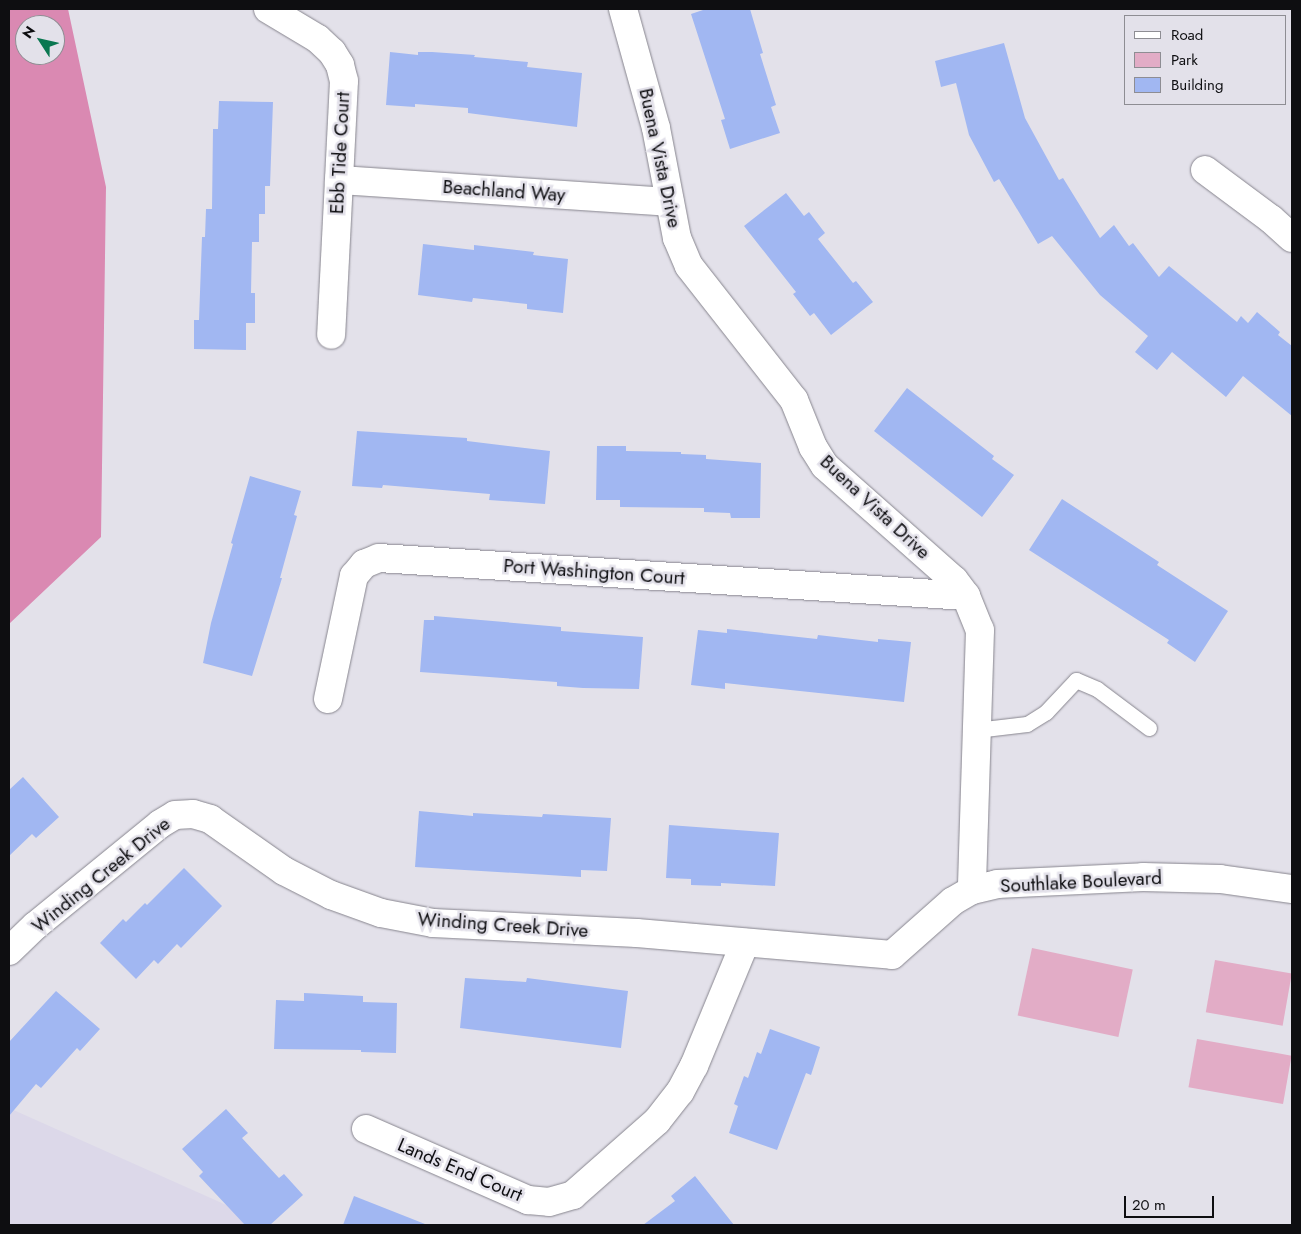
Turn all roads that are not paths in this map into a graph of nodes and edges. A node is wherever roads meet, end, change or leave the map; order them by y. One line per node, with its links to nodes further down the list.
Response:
1 (268, 9): 4 (street, Ebb Tide Court)
2 (623, 9): 5 (street, Buena Vista Drive)
3 (1205, 170): 6 (street)
4 (339, 180): 5 (street, Beachland Way); 7 (street, Ebb Tide Court)
5 (669, 202): 8 (street, Buena Vista Drive)
6 (1292, 238)
7 (331, 335)
8 (966, 596): 9 (street, Port Washington Court); 11 (street, Buena Vista Drive)
9 (328, 699)
10 (1149, 728): 11 (lane)
11 (976, 730): 13 (street, Buena Vista Drive)
12 (1292, 889): 13 (street, Southlake Boulevard)
13 (972, 890): 16 (street, Southlake Boulevard)
14 (745, 943): 15 (street, Winding Creek Drive); 16 (street, Winding Creek Drive); 17 (street, Lands End Court)
15 (9, 951)
16 (892, 954)
17 (366, 1129)

